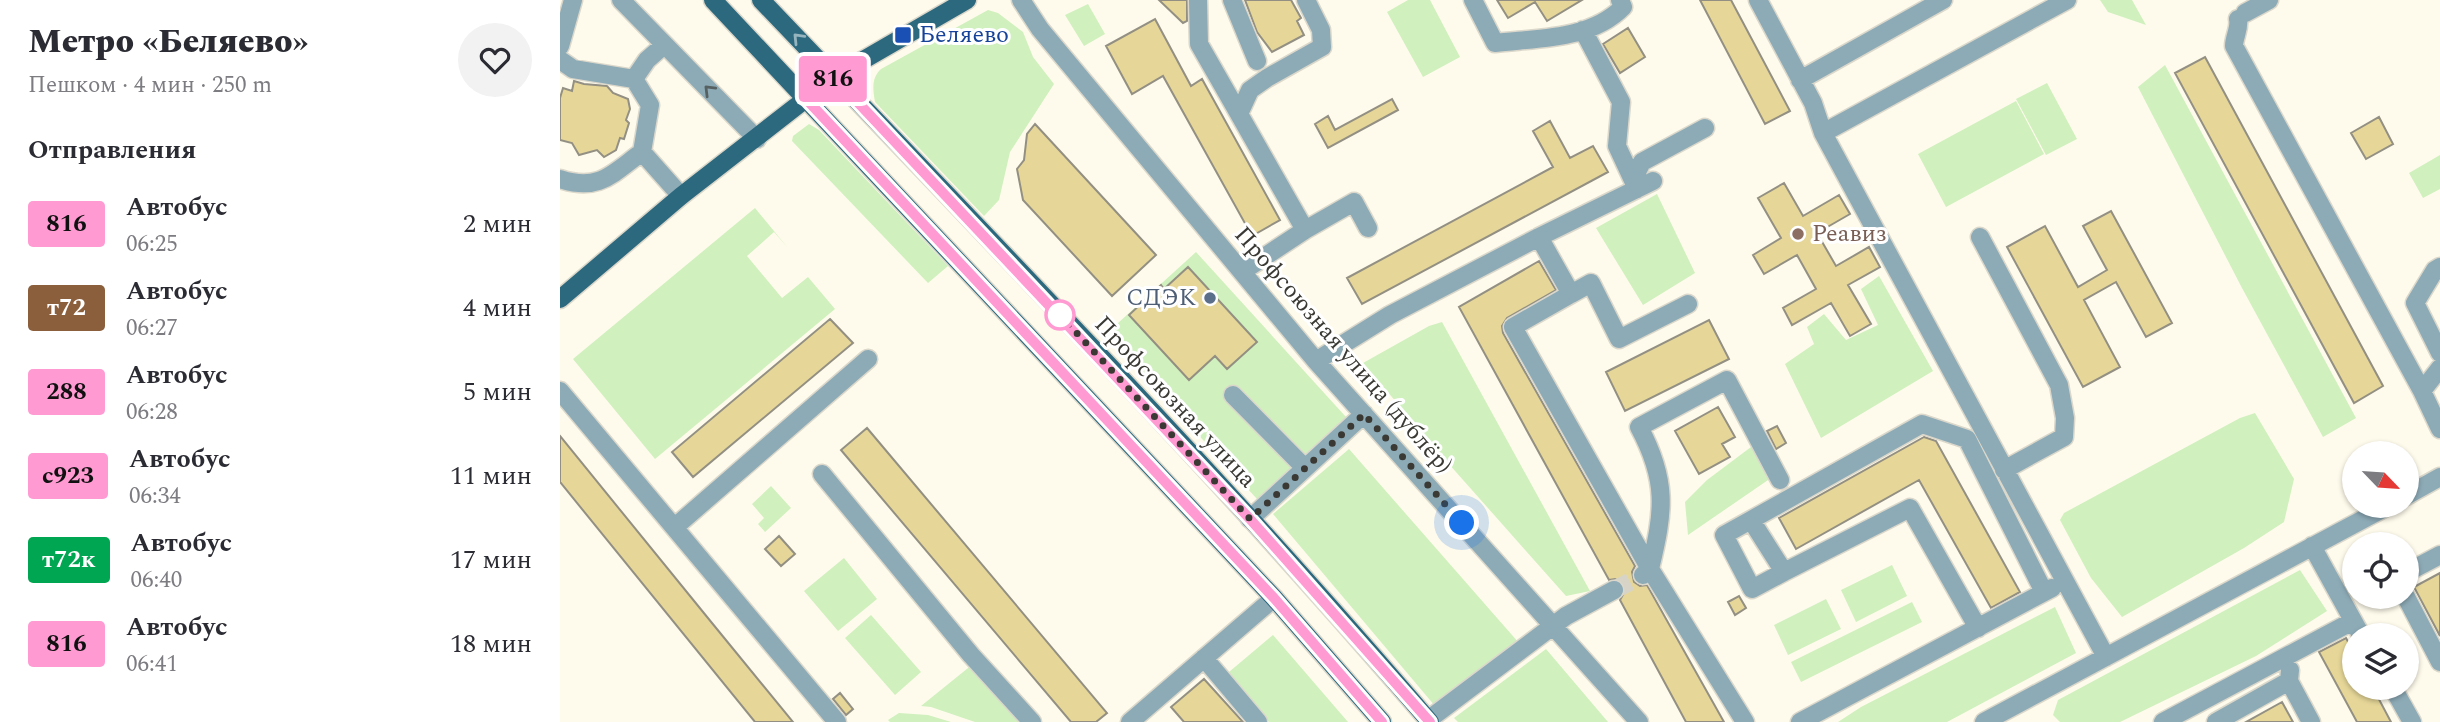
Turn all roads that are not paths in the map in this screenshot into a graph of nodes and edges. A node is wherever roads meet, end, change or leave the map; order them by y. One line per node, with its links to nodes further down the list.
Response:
1 (573, 0): 18 (street)
2 (621, 0): 17 (street)
3 (713, 0): 24 (main road)
4 (761, 0): 21 (main road, Профсоюзная улица, one-way to 4)
5 (1021, 0): 38 (street, Профсоюзная улица (дублёр))
6 (1198, 0): 25 (street)
7 (1232, 0): 20 (street)
8 (1306, 0): 25 (street)
9 (1473, 0): 16 (street)
10 (1620, 0): 16 (street)
11 (1758, 0): 23 (street)
12 (1943, 0): 23 (street)
13 (2067, 0): 27 (street)
14 (964, 1): 21 (main road)
15 (2265, 1): 48 (street)
16 (1583, 30): 31 (street)
17 (664, 45): 22 (street); 28 (street, one-way to 17)
18 (560, 46)
19 (560, 60): 22 (street)
20 (1257, 61)
21 (834, 77): 24 (main road); 59 (main road, Профсоюзная улица)
22 (634, 79): 29 (street)
23 (1800, 80): 27 (street)
24 (807, 100): 28 (main road); 70 (main road)
25 (1239, 114): 34 (street)
26 (1705, 128): 31 (street)
27 (1823, 133): 53 (street)
28 (757, 139): 32 (main road)
29 (642, 152): 30 (street); 32 (street)
30 (560, 179)
31 (1641, 183): 35 (street)
32 (681, 197): 40 (main road)
33 (1368, 228): 34 (street)
34 (1305, 230): 38 (street)
35 (1539, 237): 39 (street); 44 (street)
36 (1980, 237): 53 (street)
37 (2440, 267): 42 (street)
38 (1243, 271): 44 (street, Профсоюзная улица (дублёр))
39 (1571, 294): 41 (street); 65 (street)
40 (560, 299)
41 (1688, 304)
42 (2440, 353)
43 (868, 359): 61 (street)
44 (1316, 361): 50 (street, Профсоюзная улица (дублёр))
45 (2440, 368): 48 (street)
46 (2440, 381): 48 (street)
47 (560, 391): 61 (street)
48 (2422, 391): 51 (street)
49 (1233, 395): 52 (street)
50 (1364, 414): 52 (street); 73 (street, Профсоюзная улица (дублёр))
51 (2440, 429)
52 (1305, 468): 59 (street)
53 (2004, 470): 67 (street)
54 (822, 474): 86 (street)
55 (2440, 477): 57 (street)
56 (1780, 480): 65 (street)
57 (2419, 489)
58 (2365, 518): 62 (street)
59 (1250, 519): 84 (main road, Профсоюзная улица)
60 (1751, 520): 66 (street); 66 (street); 69 (street)
61 (676, 526): 85 (street)
62 (2312, 546): 72 (street); 77 (street)
63 (2440, 555): 64 (street)
64 (2419, 566)
65 (1647, 572): 90 (street)
66 (1784, 572): 74 (street)
67 (2064, 581): 69 (street); 77 (street)
68 (1614, 590): 73 (street)
69 (2044, 592): 74 (street)
70 (1274, 598): 78 (street); 88 (main road)
71 (2412, 609): 79 (street)
72 (2354, 623)
73 (1554, 626): 84 (street); 89 (street, Профсоюзная улица (дублёр))
74 (1978, 628): 91 (street)
75 (2342, 634): 76 (street)
76 (2293, 653): 80 (street); 93 (street)
77 (2106, 657): 83 (street)
78 (1204, 658): 82 (street); 87 (street)
79 (2440, 662)
80 (2289, 681): 94 (street); 95 (street)
81 (2400, 700): 96 (street)
82 (1141, 718)
83 (2004, 718): 92 (street)
84 (1429, 721)
85 (837, 722)
86 (1032, 722)
87 (1258, 722)
88 (1382, 722)
89 (1639, 722)
90 (1745, 722)
91 (1800, 722)
92 (1984, 722)
93 (2164, 722)
94 (2216, 722)
95 (2311, 722)
96 (2412, 722)

